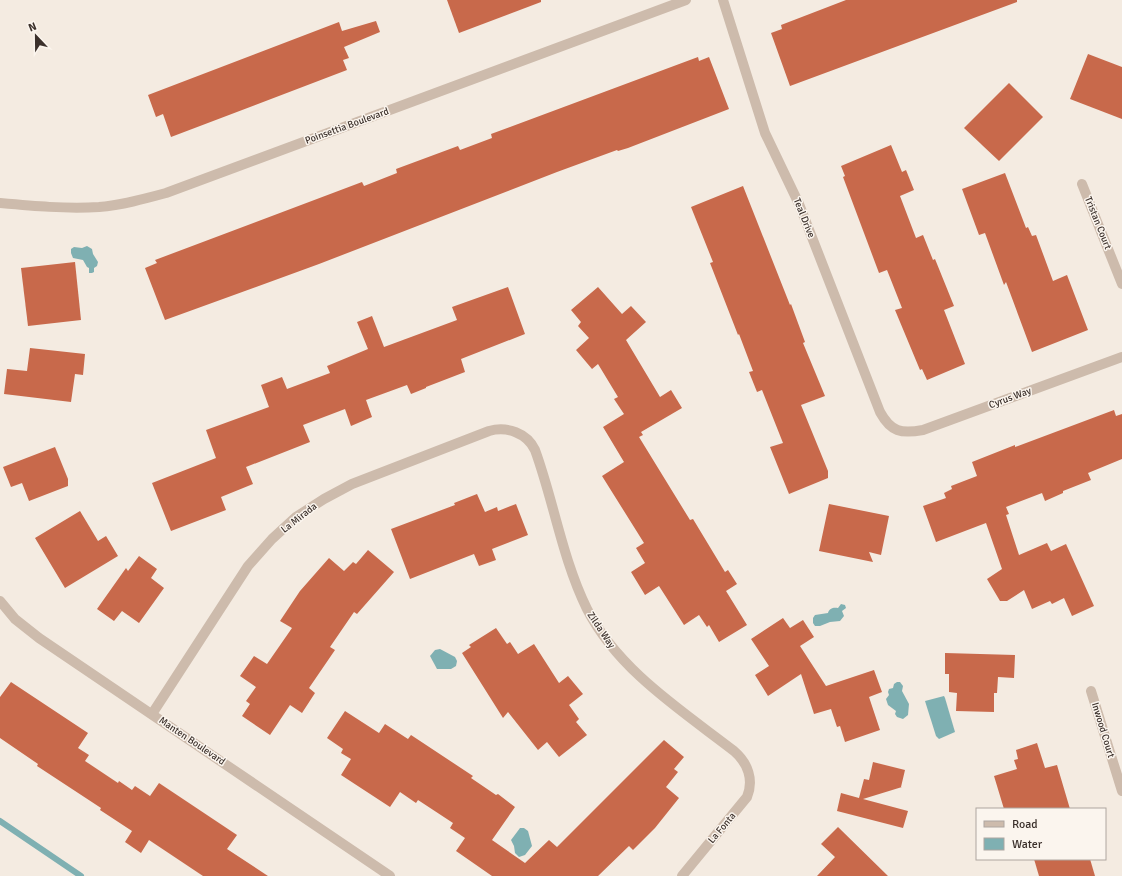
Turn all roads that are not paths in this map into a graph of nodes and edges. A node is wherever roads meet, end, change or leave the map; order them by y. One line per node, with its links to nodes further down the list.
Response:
1 (686, 0): 4 (street, Poinsettia Boulevard)
2 (723, 0): 7 (street, Teal Drive)
3 (1082, 184): 5 (street, Tristan Court)
4 (0, 203)
5 (1122, 284)
6 (1122, 357): 7 (street, Cyrus Way)
7 (897, 430)
8 (524, 436): 11 (street, La Mirada); 12 (street, Zilda Way)
9 (0, 601): 11 (street, Manten Boulevard)
10 (1091, 691): 13 (street, Inwood Court)
11 (152, 714): 14 (street, Manten Boulevard)
12 (750, 776): 15 (street, La Fonta)
13 (1122, 791)
14 (390, 876)
15 (682, 876)

